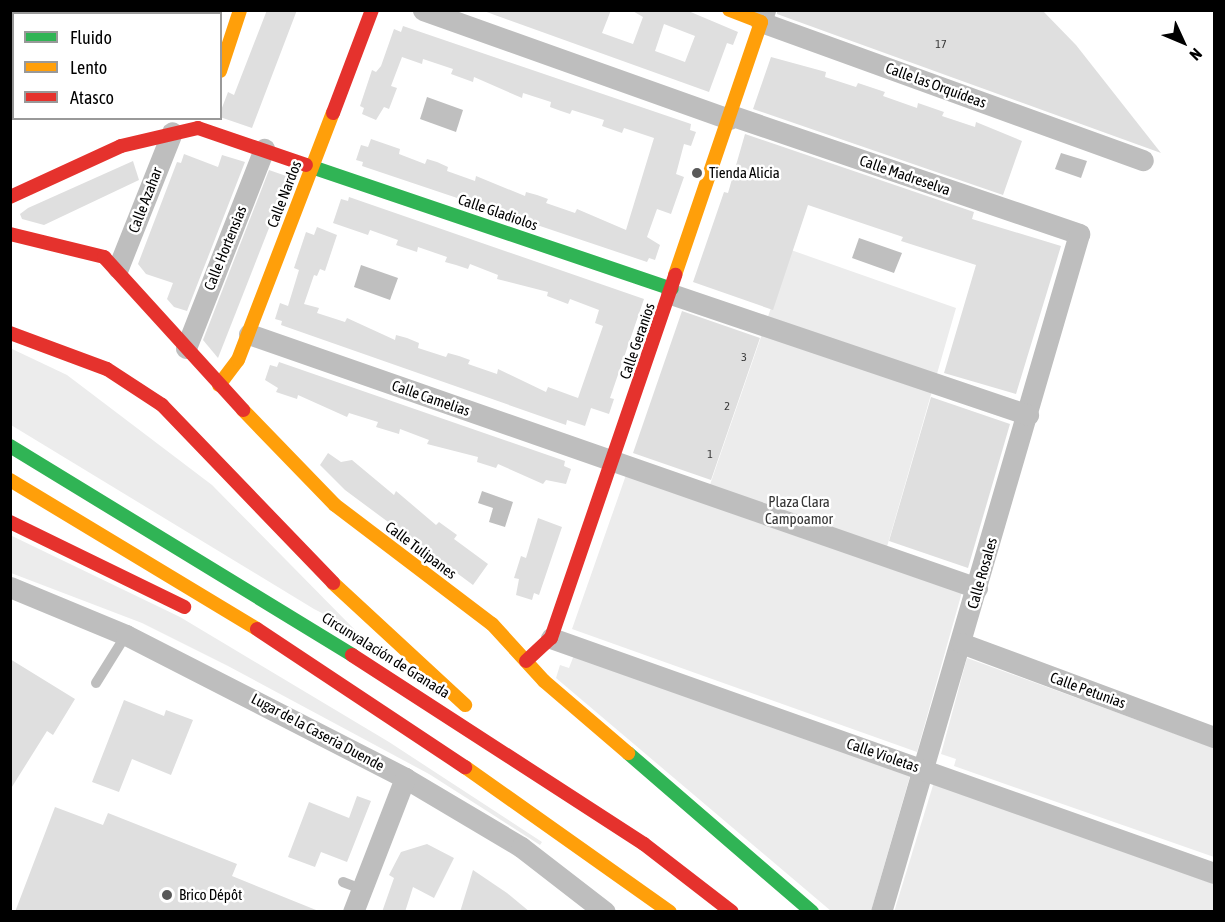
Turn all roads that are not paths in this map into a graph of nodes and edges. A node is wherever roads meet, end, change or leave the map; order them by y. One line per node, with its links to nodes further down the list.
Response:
1 (240, 10): 6 (main road)
2 (372, 10): 13 (main road, Calle Nardos)
3 (423, 10): 8 (street, Calle Madreselva)
4 (729, 10): 5 (main road, Calle las Orquídeas)
5 (763, 16): 8 (main road, Calle Geranios); 12 (street, Calle las Orquídeas)
6 (226, 28): 7 (main road)
7 (222, 57)
8 (730, 117): 16 (street, Calle Madreselva); 20 (main road, Calle Geranios)
9 (200, 123): 10 (main road); 11 (main road, Calle Gladiolos)
10 (171, 132): 14 (main road); 19 (street, Calle Azahar)
11 (264, 149): 13 (main road, Calle Gladiolos); 25 (street, Calle Hortensias)
12 (1143, 160)
13 (313, 165): 20 (main road, Calle Gladiolos); 23 (main road, Calle Nardos)
14 (10, 196)
15 (10, 234): 17 (main road, Calle Tulipanes)
16 (1079, 234): 27 (street, Calle Rosales)
17 (31, 242): 18 (main road); 19 (main road, Calle Tulipanes)
18 (10, 249)
19 (118, 268): 25 (main road, Calle Tulipanes)
20 (671, 292): 27 (street); 29 (main road, Calle Geranios)
21 (10, 318): 24 (main road)
22 (10, 333): 24 (main road)
23 (249, 334): 26 (main road, Calle Nardos); 29 (street, Calle Camelias)
24 (44, 345): 42 (main road)
25 (186, 348): 26 (main road, Calle Tulipanes)
26 (219, 385): 40 (main road, Calle Tulipanes)
27 (1028, 415): 33 (street, Calle Rosales)
28 (10, 446): 45 (main road, Circunvalación de Granada)
29 (613, 461): 33 (street); 36 (main road, Calle Geranios)
30 (10, 480): 39 (main road)
31 (10, 522): 34 (main road)
32 (10, 587): 35 (street, Lugar de la Caseria Duende)
33 (977, 588): 37 (street, Calle Rosales)
34 (199, 615)
35 (126, 635): 41 (lane); 47 (street, Lugar de la Caseria Duende)
36 (551, 638): 40 (main road, Calle Geranios); 46 (street, Calle Violetas)
37 (961, 644): 44 (street, Calle Petunias); 46 (street, Calle Rosales)
38 (257, 647): 39 (main road)
39 (298, 654): 51 (main road)
40 (526, 661): 53 (main road, Calle Tulipanes)
41 (96, 682)
42 (481, 716)
43 (495, 730): 45 (main road)
44 (1215, 737)
45 (523, 763): 52 (main road, Circunvalación de Granada)
46 (925, 770): 48 (street, Calle Violetas); 54 (street, Calle Rosales)
47 (405, 778): 49 (street); 50 (street, Lugar de la Caseria Duende)
48 (1215, 873)
49 (353, 912)
50 (605, 912)
51 (670, 912)
52 (732, 912)
53 (812, 912)
54 (881, 912)

